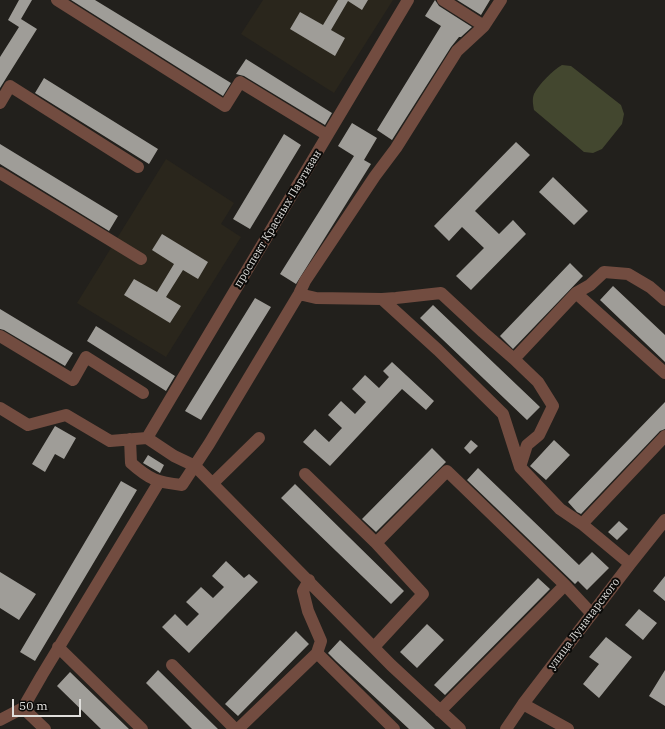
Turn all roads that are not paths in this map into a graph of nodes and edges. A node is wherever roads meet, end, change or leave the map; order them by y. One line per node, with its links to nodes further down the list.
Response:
1 (57, 0): 7 (street)
2 (408, 0): 7 (street, проспект Красных Партизан)
3 (443, 0): 5 (street)
4 (501, 0): 5 (street)
5 (484, 26): 12 (street)
6 (0, 103): 8 (street)
7 (327, 135): 21 (street, проспект Красных Партизан)
8 (138, 167)
9 (0, 173): 10 (street)
10 (141, 259)
11 (576, 293): 14 (street); 16 (street); 17 (street)
12 (299, 294): 13 (street); 24 (street)
13 (382, 299): 16 (street); 25 (street)
14 (665, 300)
15 (0, 336): 18 (street)
16 (514, 359): 25 (street)
17 (665, 373)
18 (143, 393)
19 (0, 408): 23 (street)
20 (665, 436): 30 (street)
21 (147, 438): 23 (street); 24 (street)
22 (259, 438): 28 (street)
23 (130, 439): 27 (street)
24 (195, 466): 27 (street); 28 (street)
25 (520, 467): 30 (street)
26 (305, 474): 31 (street)
27 (159, 482): 36 (street)
28 (213, 483): 33 (street)
29 (665, 520): 32 (street, улица Луначарского)
30 (582, 524): 32 (street)
31 (376, 543): 34 (street); 37 (street)
32 (630, 564): 35 (street, улица Луначарского)
33 (309, 580): 37 (street); 38 (street)
34 (565, 586): 35 (street); 42 (street)
35 (592, 614): 40 (street, улица Луначарского)
36 (58, 647): 41 (street); 45 (street)
37 (374, 647): 42 (street)
38 (317, 653): 47 (street); 48 (street)
39 (172, 665): 46 (street)
40 (523, 704): 50 (street, улица Луначарского); 51 (street)
41 (23, 708): 43 (street); 44 (street)
42 (440, 711): 49 (street)
43 (0, 720)
44 (45, 729)
45 (142, 729)
46 (235, 729)
47 (238, 729)
48 (394, 729)
49 (460, 729)
50 (506, 729)
51 (568, 729)

